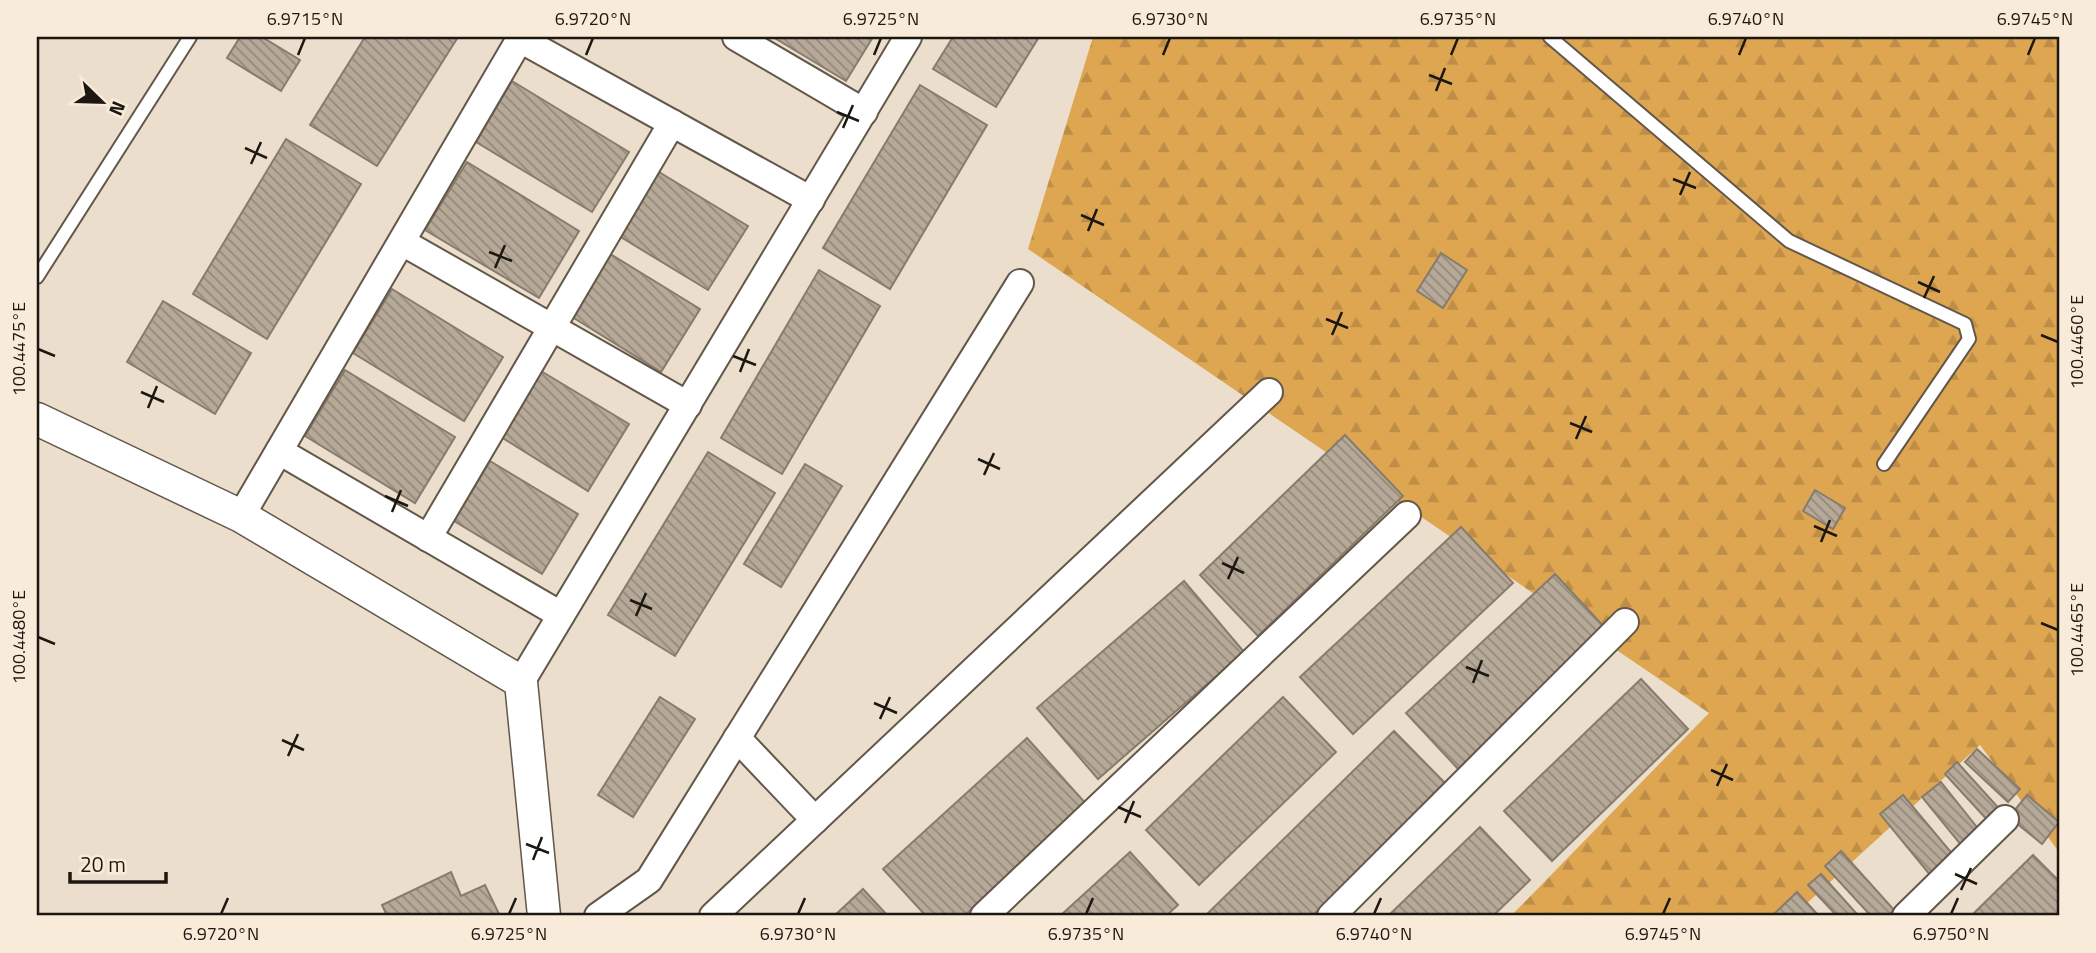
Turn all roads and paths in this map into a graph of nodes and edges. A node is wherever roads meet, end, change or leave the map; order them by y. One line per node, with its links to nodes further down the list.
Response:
1 (190, 37): 10 (lane)
2 (736, 37): 6 (street)
3 (908, 37): 6 (street)
4 (1550, 37): 17 (lane)
5 (521, 38): 7 (street); 9 (street)
6 (864, 112): 8 (street)
7 (672, 123): 8 (street); 12 (street)
8 (811, 200): 14 (street)
9 (402, 242): 12 (street); 16 (street)
10 (37, 277)
11 (1020, 282): 24 (street)
12 (550, 326): 14 (street); 20 (street)
13 (1269, 392): 26 (street)
14 (688, 405): 21 (street)
15 (37, 419): 19 (street)
16 (279, 451): 19 (street); 20 (street)
17 (1884, 464)
18 (1407, 515): 30 (street)
19 (241, 516): 23 (street)
20 (428, 538): 21 (street)
21 (562, 615): 23 (street)
22 (1625, 622): 31 (street)
23 (521, 682): 27 (street)
24 (737, 738): 26 (street); 28 (street)
25 (2005, 819): 32 (street)
26 (815, 820): 29 (street)
27 (544, 916)
28 (598, 916)
29 (713, 916)
30 (984, 916)
31 (1331, 916)
32 (1906, 916)

